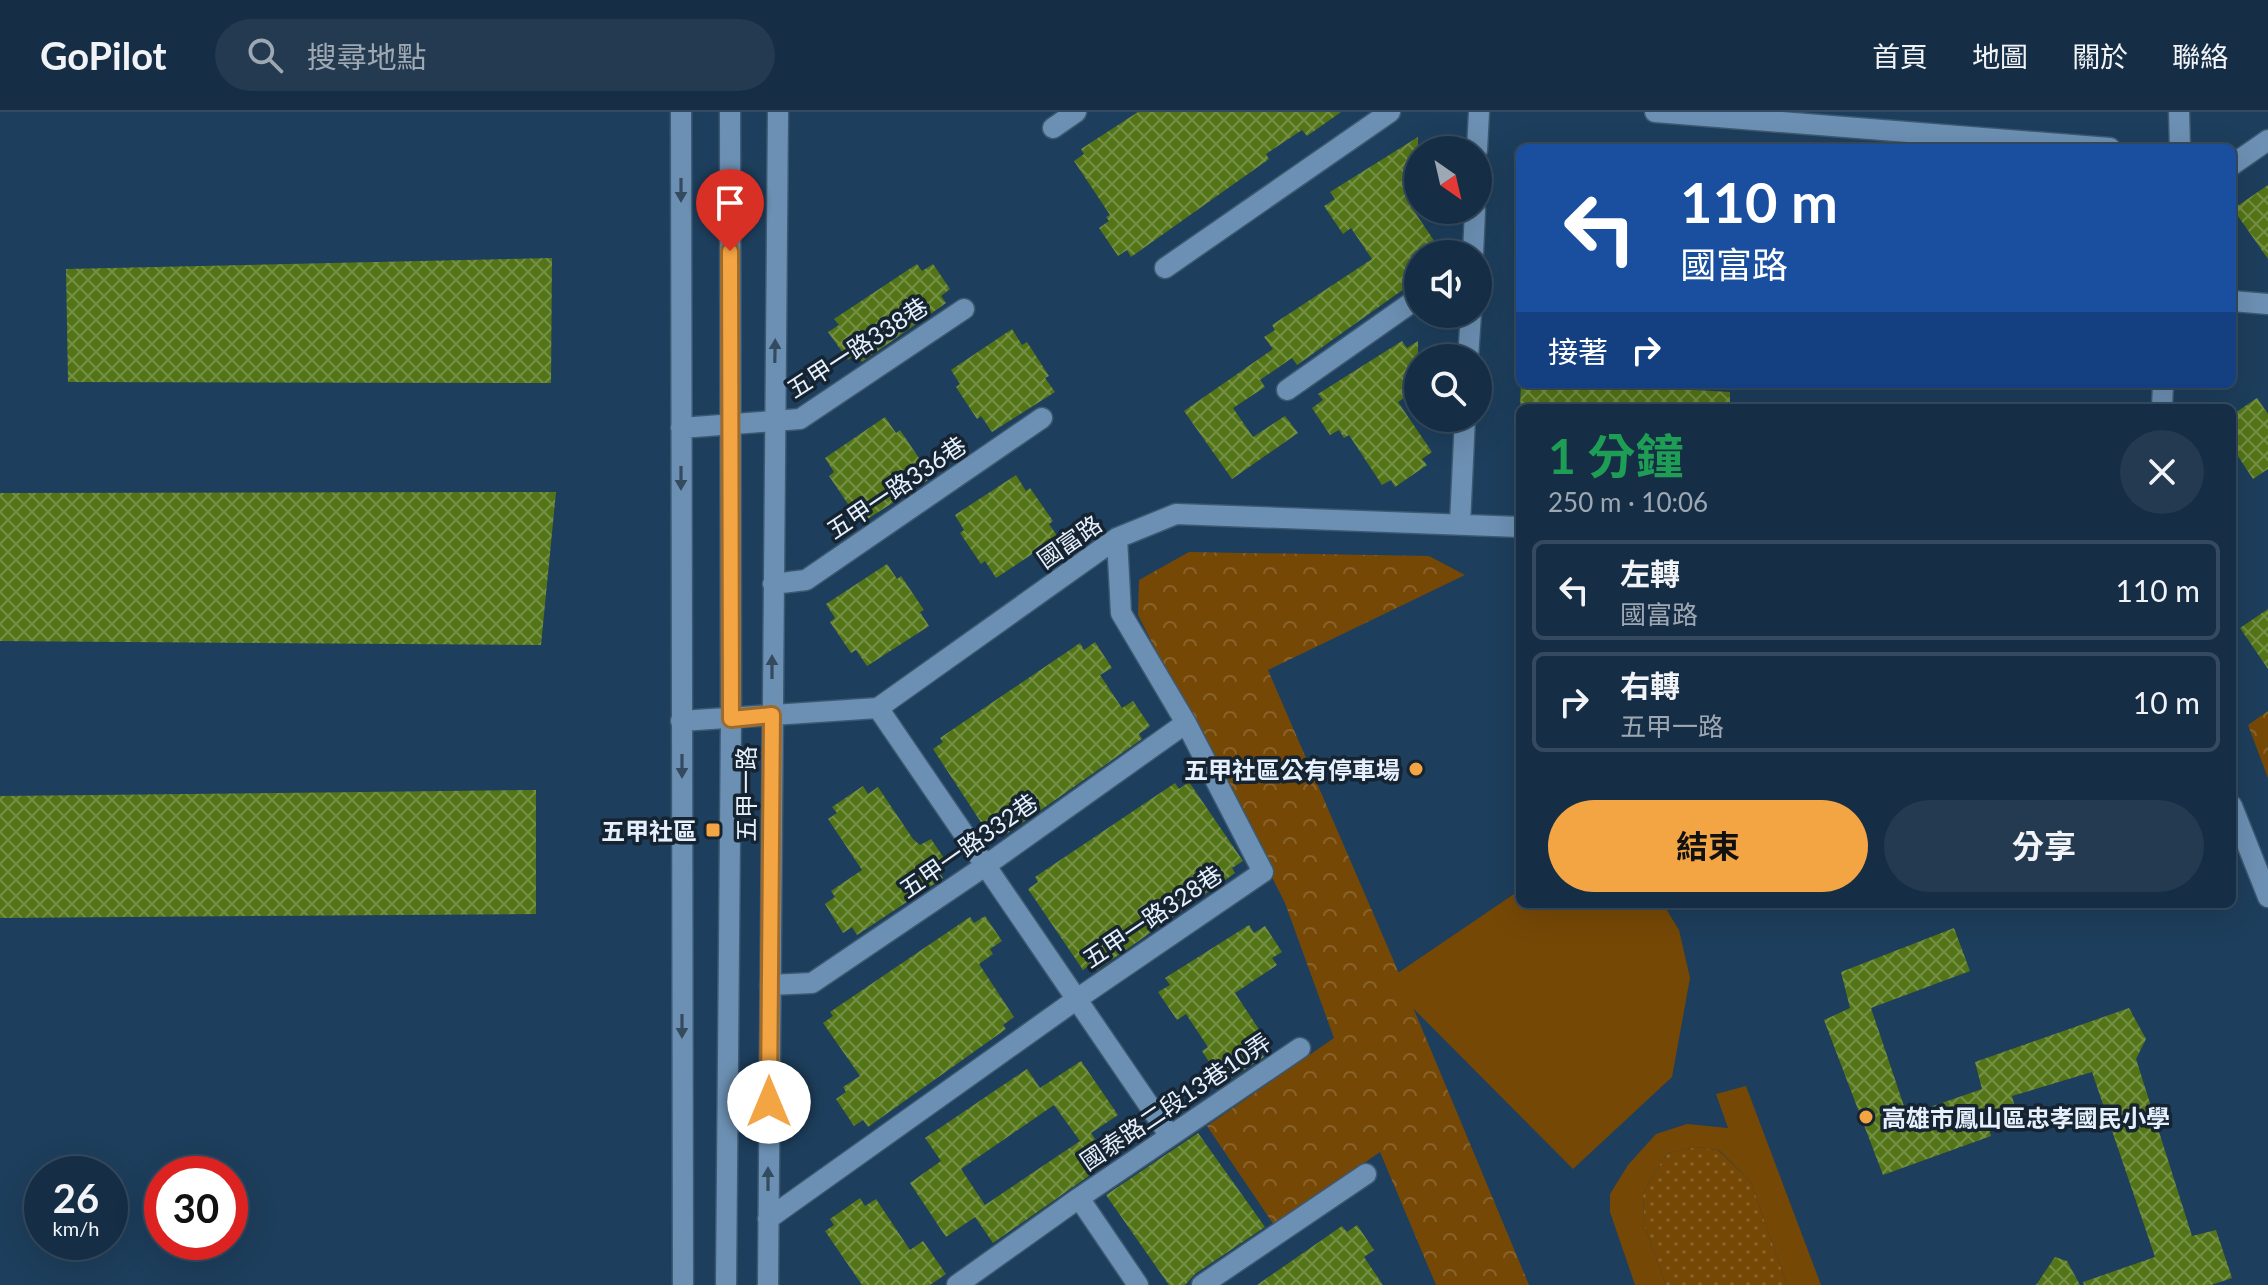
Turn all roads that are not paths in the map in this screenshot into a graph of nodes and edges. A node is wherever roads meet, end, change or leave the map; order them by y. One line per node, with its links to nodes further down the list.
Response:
1 (681, 112): 26 (street, one-way to 26)
2 (730, 112): 25 (street, 五甲一路)
3 (778, 112): 24 (street, 五甲一路, one-way to 3)
4 (1076, 112): 11 (street)
5 (1390, 112): 17 (street)
6 (1479, 112): 12 (street)
7 (1655, 112): 9 (street)
8 (2179, 112): 15 (street)
9 (1699, 114): 10 (street)
10 (1814, 117): 14 (street)
11 (1053, 128)
12 (1478, 136)
13 (2268, 140): 16 (street)
14 (2072, 144)
15 (2180, 144)
16 (2236, 162)
17 (1165, 268)
18 (2236, 301): 19 (street)
19 (2268, 304)
20 (1404, 308): 22 (street)
21 (964, 309): 24 (street, 五甲一路338巷)
22 (1287, 390)
23 (1042, 418): 31 (street, 五甲一路336巷)
24 (774, 421): 25 (street, 五甲一路338巷); 31 (street, 五甲一路)
25 (729, 424): 26 (street, 五甲一路338巷); 34 (street, 五甲一路)
26 (681, 428): 35 (street, one-way to 35)
27 (1464, 432): 28 (street)
28 (1460, 524): 29 (street, 國富路); 30 (street, 國富路)
29 (1516, 527)
30 (1117, 538): 32 (street, 國富路); 36 (street, 五甲一路328巷)
31 (773, 584): 33 (street, 五甲一路, one-way to 31)
32 (878, 708): 33 (street); 38 (street)
33 (772, 715): 34 (street); 40 (street, 五甲一路)
34 (731, 719): 35 (street); 48 (street, 五甲一路)
35 (681, 721): 47 (street, one-way to 47)
36 (1186, 723): 38 (street, 五甲一路332巷); 41 (street, 五甲一路328巷)
37 (2236, 816): 39 (street)
38 (985, 866): 40 (street, 五甲一路332巷); 41 (street)
39 (2268, 897)
40 (770, 985): 46 (street, 五甲一路, one-way to 40)
41 (1077, 999): 43 (street); 46 (street, 五甲一路328巷)
42 (1300, 1048): 43 (street, 國泰路二段13巷10弄)
43 (1170, 1136): 45 (street, 國泰路二段13巷10弄)
44 (1366, 1174): 52 (street)
45 (1079, 1198): 50 (street, 國泰路二段13巷10弄); 51 (street)
46 (768, 1219): 49 (street, 五甲一路)
47 (683, 1285)
48 (726, 1285)
49 (768, 1285)
50 (957, 1285)
51 (1138, 1285)
52 (1202, 1285)

